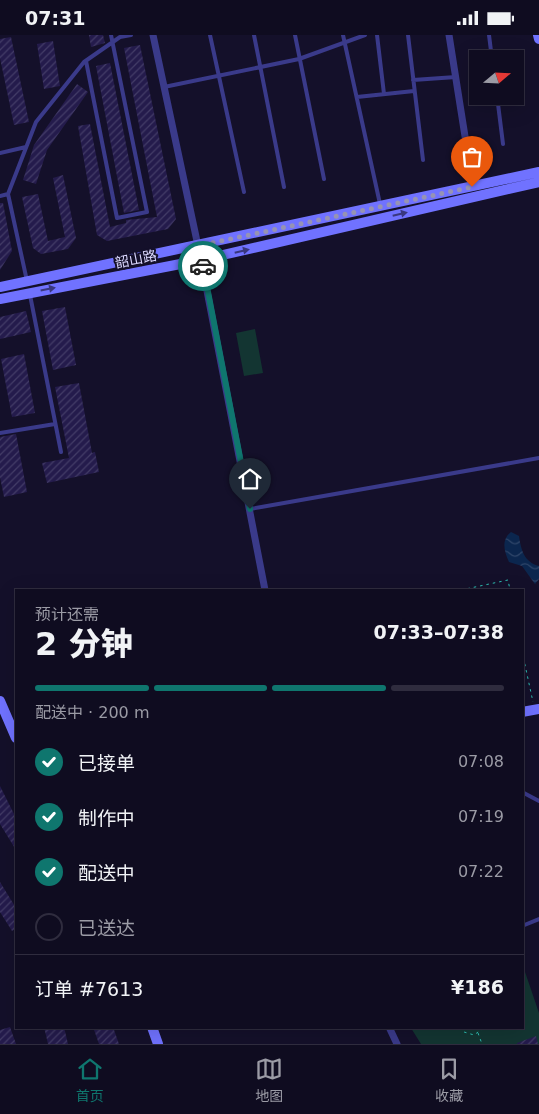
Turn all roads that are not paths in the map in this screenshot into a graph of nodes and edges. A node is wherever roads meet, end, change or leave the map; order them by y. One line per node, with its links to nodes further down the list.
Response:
1 (111, 35): 13 (lane)
2 (131, 35): 13 (lane)
3 (153, 35): 22 (street)
4 (210, 35): 19 (lane)
5 (254, 35): 18 (lane)
6 (295, 35): 16 (lane)
7 (343, 35): 14 (lane)
8 (365, 35): 14 (lane)
9 (378, 35): 24 (lane)
10 (408, 35): 21 (lane)
11 (449, 35): 20 (street)
12 (489, 35): 15 (lane)
13 (113, 43): 17 (lane); 17 (lane)
14 (346, 43): 16 (lane); 25 (lane)
15 (491, 50)
16 (299, 59): 18 (lane); 32 (lane)
17 (86, 61): 28 (lane)
18 (260, 67): 19 (lane); 34 (lane)
19 (218, 76): 22 (lane); 36 (lane)
20 (456, 77): 21 (lane); 35 (street)
21 (413, 79): 23 (lane)
22 (164, 87): 40 (street)
23 (414, 91): 24 (lane); 30 (lane)
24 (384, 94): 25 (lane)
25 (357, 97): 39 (lane)
26 (498, 105): 27 (lane)
27 (503, 144)
28 (26, 147): 29 (lane); 37 (lane)
29 (0, 153)
30 (423, 160)
31 (539, 172): 35 (main road, 韶山路)
32 (324, 179)
33 (539, 182): 41 (main road, 韶山路, one-way to 33)
34 (284, 187)
35 (472, 187): 39 (main road, 韶山路)
36 (244, 192)
37 (8, 194): 38 (lane); 42 (lane)
38 (0, 196)
39 (381, 207): 40 (main road, 韶山路)
40 (198, 246): 41 (street); 42 (main road, 韶山路)
41 (202, 261): 44 (main road, 韶山路, one-way to 41); 50 (street)
42 (27, 281): 43 (main road, 韶山路)
43 (0, 287)
44 (29, 293): 45 (main road, 韶山路); 46 (lane)
45 (0, 299)
46 (55, 424): 47 (lane); 48 (lane)
47 (0, 433)
48 (60, 452)
49 (539, 458): 50 (lane)
50 (250, 509): 51 (street)
51 (266, 589)
52 (0, 701): 55 (main road)
53 (537, 709): 54 (main road)
54 (524, 712)
55 (15, 736)
56 (524, 793): 57 (lane)
57 (539, 801)
58 (539, 919): 59 (lane)
59 (524, 925)
60 (153, 1029): 62 (main road)
61 (389, 1029): 63 (street)
62 (158, 1044)
63 (397, 1044)

